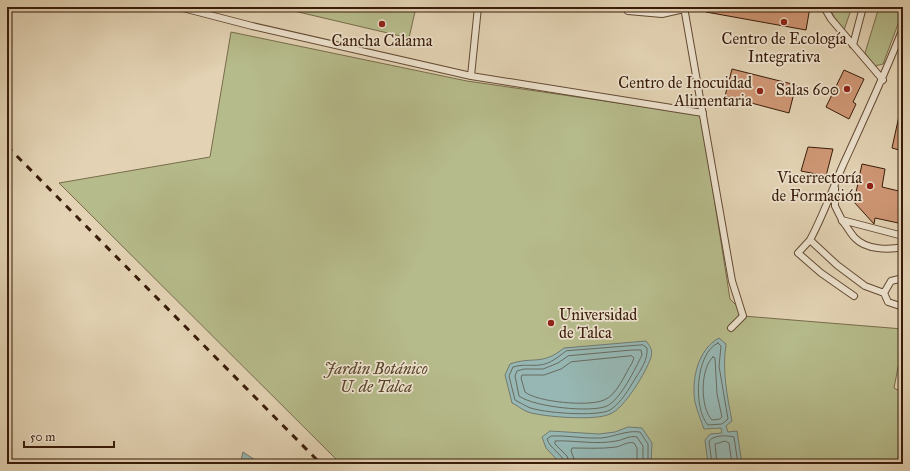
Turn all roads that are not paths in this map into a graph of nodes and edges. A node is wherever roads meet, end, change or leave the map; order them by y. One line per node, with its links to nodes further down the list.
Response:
1 (179, 7): 9 (lane)
2 (478, 7): 9 (lane)
3 (824, 7): 8 (lane)
4 (863, 7): 8 (lane)
5 (684, 8): 6 (lane); 11 (lane)
6 (628, 10)
7 (903, 28): 10 (lane)
8 (853, 45): 10 (lane)
9 (471, 76): 11 (lane)
10 (883, 80): 12 (lane)
11 (703, 113): 21 (lane)
12 (835, 183): 13 (lane); 15 (lane)
13 (842, 220): 14 (lane); 16 (lane)
14 (903, 236)
15 (810, 240): 18 (lane); 19 (lane)
16 (903, 247)
17 (903, 278): 18 (lane)
18 (884, 293): 20 (lane)
19 (854, 296)
20 (903, 307)
21 (731, 328)

